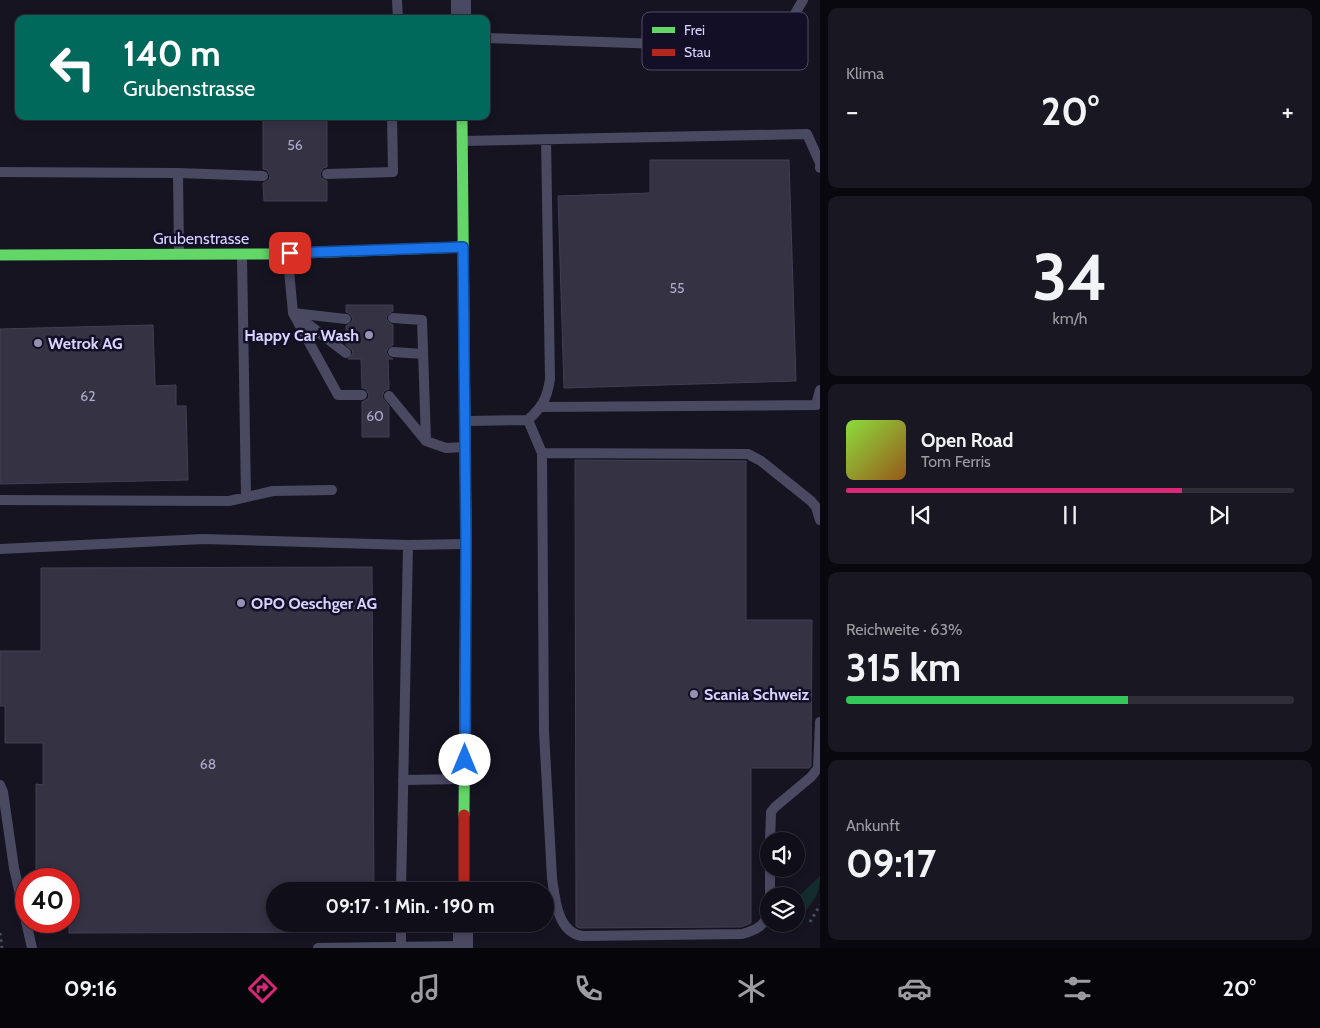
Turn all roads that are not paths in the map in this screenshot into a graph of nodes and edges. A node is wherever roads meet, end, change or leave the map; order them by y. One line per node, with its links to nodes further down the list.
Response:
1 (397, 0): 5 (lane)
2 (461, 0): 6 (street)
3 (803, 0): 4 (lane)
4 (796, 12)
5 (398, 15)
6 (461, 15)
7 (490, 38): 8 (lane)
8 (642, 43)
9 (392, 120): 16 (lane)
10 (462, 120): 12 (street)
11 (546, 139): 12 (lane); 13 (lane); 32 (lane)
12 (462, 141): 18 (street)
13 (820, 168)
14 (0, 172): 15 (lane)
15 (178, 173): 17 (lane); 20 (lane)
16 (327, 174)
17 (263, 176)
18 (463, 247): 19 (street, Grubenstrasse); 34 (street)
19 (290, 253): 21 (street, Grubenstrasse); 23 (lane)
20 (179, 254): 21 (street, Grubenstrasse); 22 (street, Grubenstrasse)
21 (242, 254): 39 (lane)
22 (0, 255)
23 (294, 313): 25 (lane); 27 (lane); 30 (lane)
24 (393, 318): 28 (lane)
25 (346, 319)
26 (393, 352): 28 (lane)
27 (346, 353)
28 (423, 354): 35 (lane)
29 (820, 390): 32 (lane)
30 (362, 395)
31 (389, 396): 35 (lane)
32 (541, 407): 33 (lane)
33 (528, 420): 34 (lane); 37 (lane)
34 (464, 421): 36 (street)
35 (426, 441): 36 (lane)
36 (465, 447): 42 (street)
37 (542, 454): 41 (lane); 52 (lane)
38 (332, 490): 39 (lane)
39 (246, 497): 40 (lane)
40 (0, 500)
41 (820, 520)
42 (466, 544): 43 (lane); 46 (street)
43 (408, 545): 44 (lane); 47 (lane)
44 (0, 549)
45 (820, 722): 49 (lane)
46 (464, 779): 47 (lane); 51 (street)
47 (403, 780): 50 (lane)
48 (0, 786): 56 (lane)
49 (771, 832)
50 (401, 882)
51 (464, 882)
52 (760, 927)
53 (401, 932): 58 (lane)
54 (463, 932): 55 (street)
55 (463, 947): 58 (lane)
56 (32, 948)
57 (318, 948): 58 (lane)
58 (400, 948)

